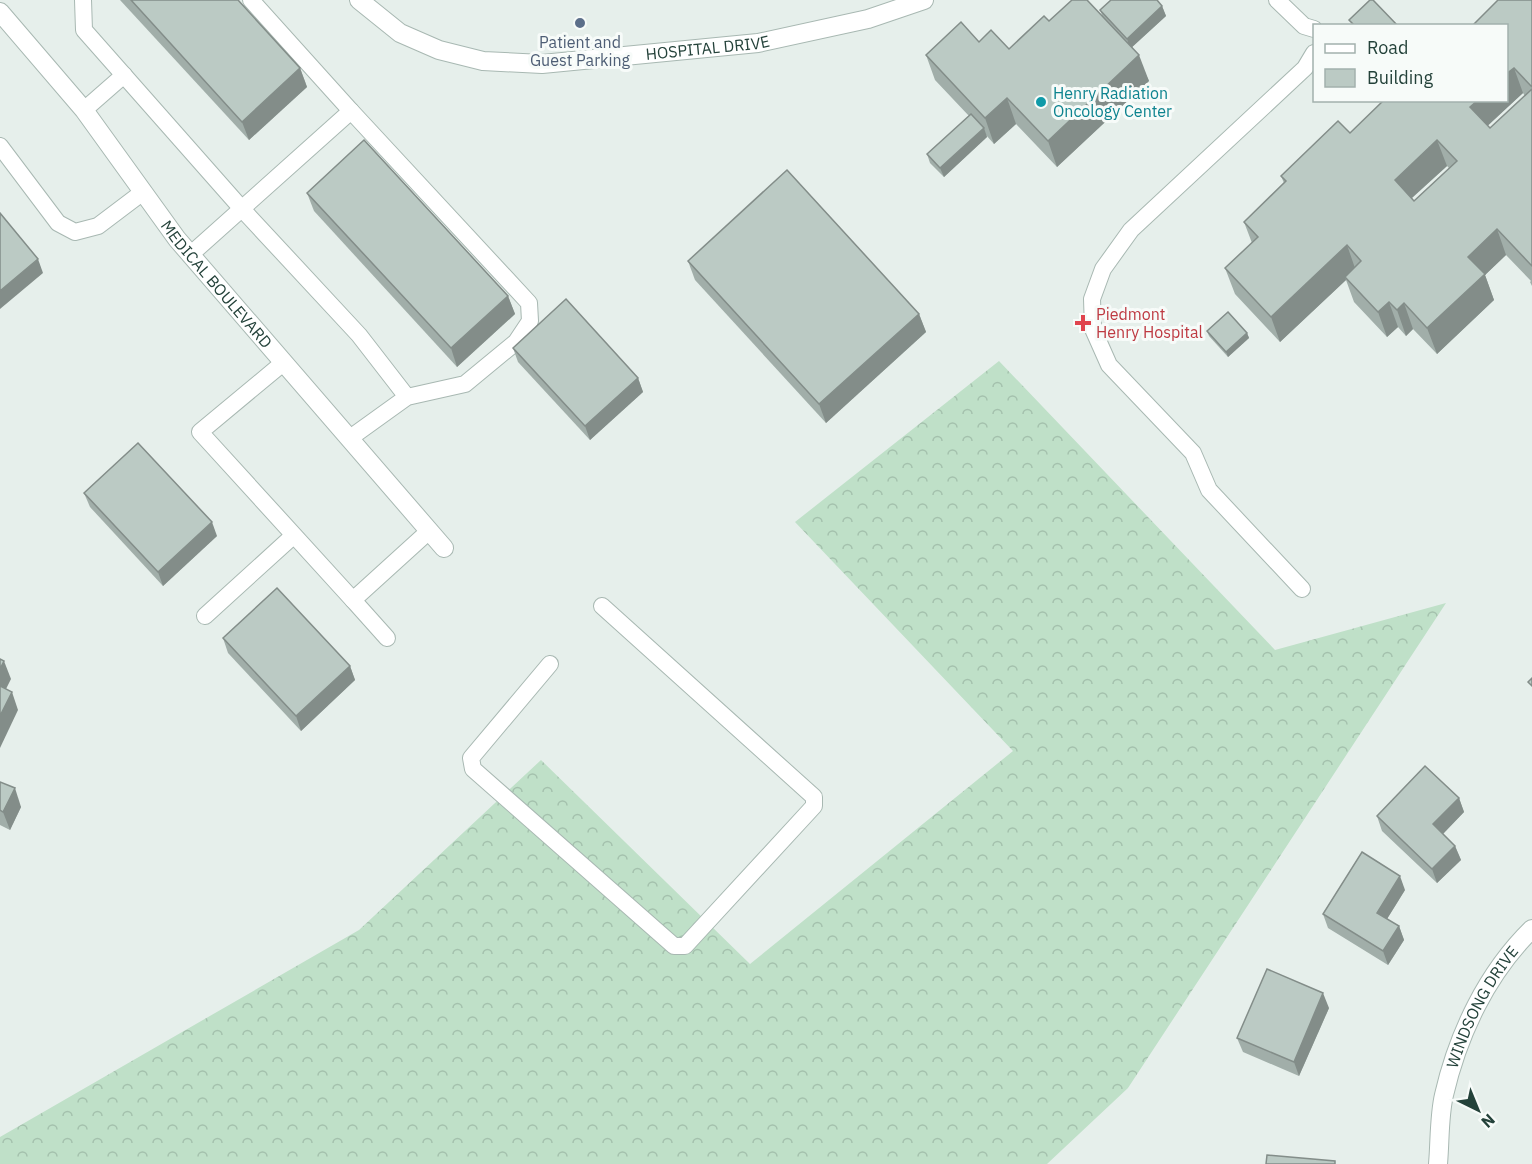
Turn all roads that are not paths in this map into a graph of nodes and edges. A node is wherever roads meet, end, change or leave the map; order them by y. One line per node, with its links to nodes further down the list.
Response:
1 (83, 0): 10 (lane)
2 (251, 0): 12 (lane)
3 (359, 0): 6 (street, HOSPITAL DRIVE)
4 (924, 0): 6 (street, HOSPITAL DRIVE)
5 (1277, 0): 8 (lane)
6 (882, 7)
7 (0, 12): 11 (street, MEDICAL BOULEVARD)
8 (1313, 29)
9 (1313, 55): 23 (lane)
10 (124, 75): 11 (lane); 15 (lane)
11 (84, 110): 14 (street, MEDICAL BOULEVARD)
12 (351, 111): 15 (lane); 18 (lane)
13 (0, 146): 14 (lane)
14 (143, 192): 16 (street, MEDICAL BOULEVARD)
15 (242, 209): 16 (lane); 18 (lane)
16 (190, 255): 17 (street, MEDICAL BOULEVARD)
17 (283, 363): 19 (street, MEDICAL BOULEVARD); 21 (lane)
18 (407, 397): 19 (lane)
19 (350, 438): 20 (street, MEDICAL BOULEVARD)
20 (429, 531): 22 (street, MEDICAL BOULEVARD); 24 (lane)
21 (293, 536): 24 (lane); 26 (lane)
22 (444, 548)
23 (1302, 589)
24 (353, 600): 27 (lane)
25 (602, 606): 28 (lane)
26 (205, 616)
27 (387, 638)
28 (550, 664)
29 (1532, 929): 30 (street, WINDSONG DRIVE)
30 (1438, 1164)

